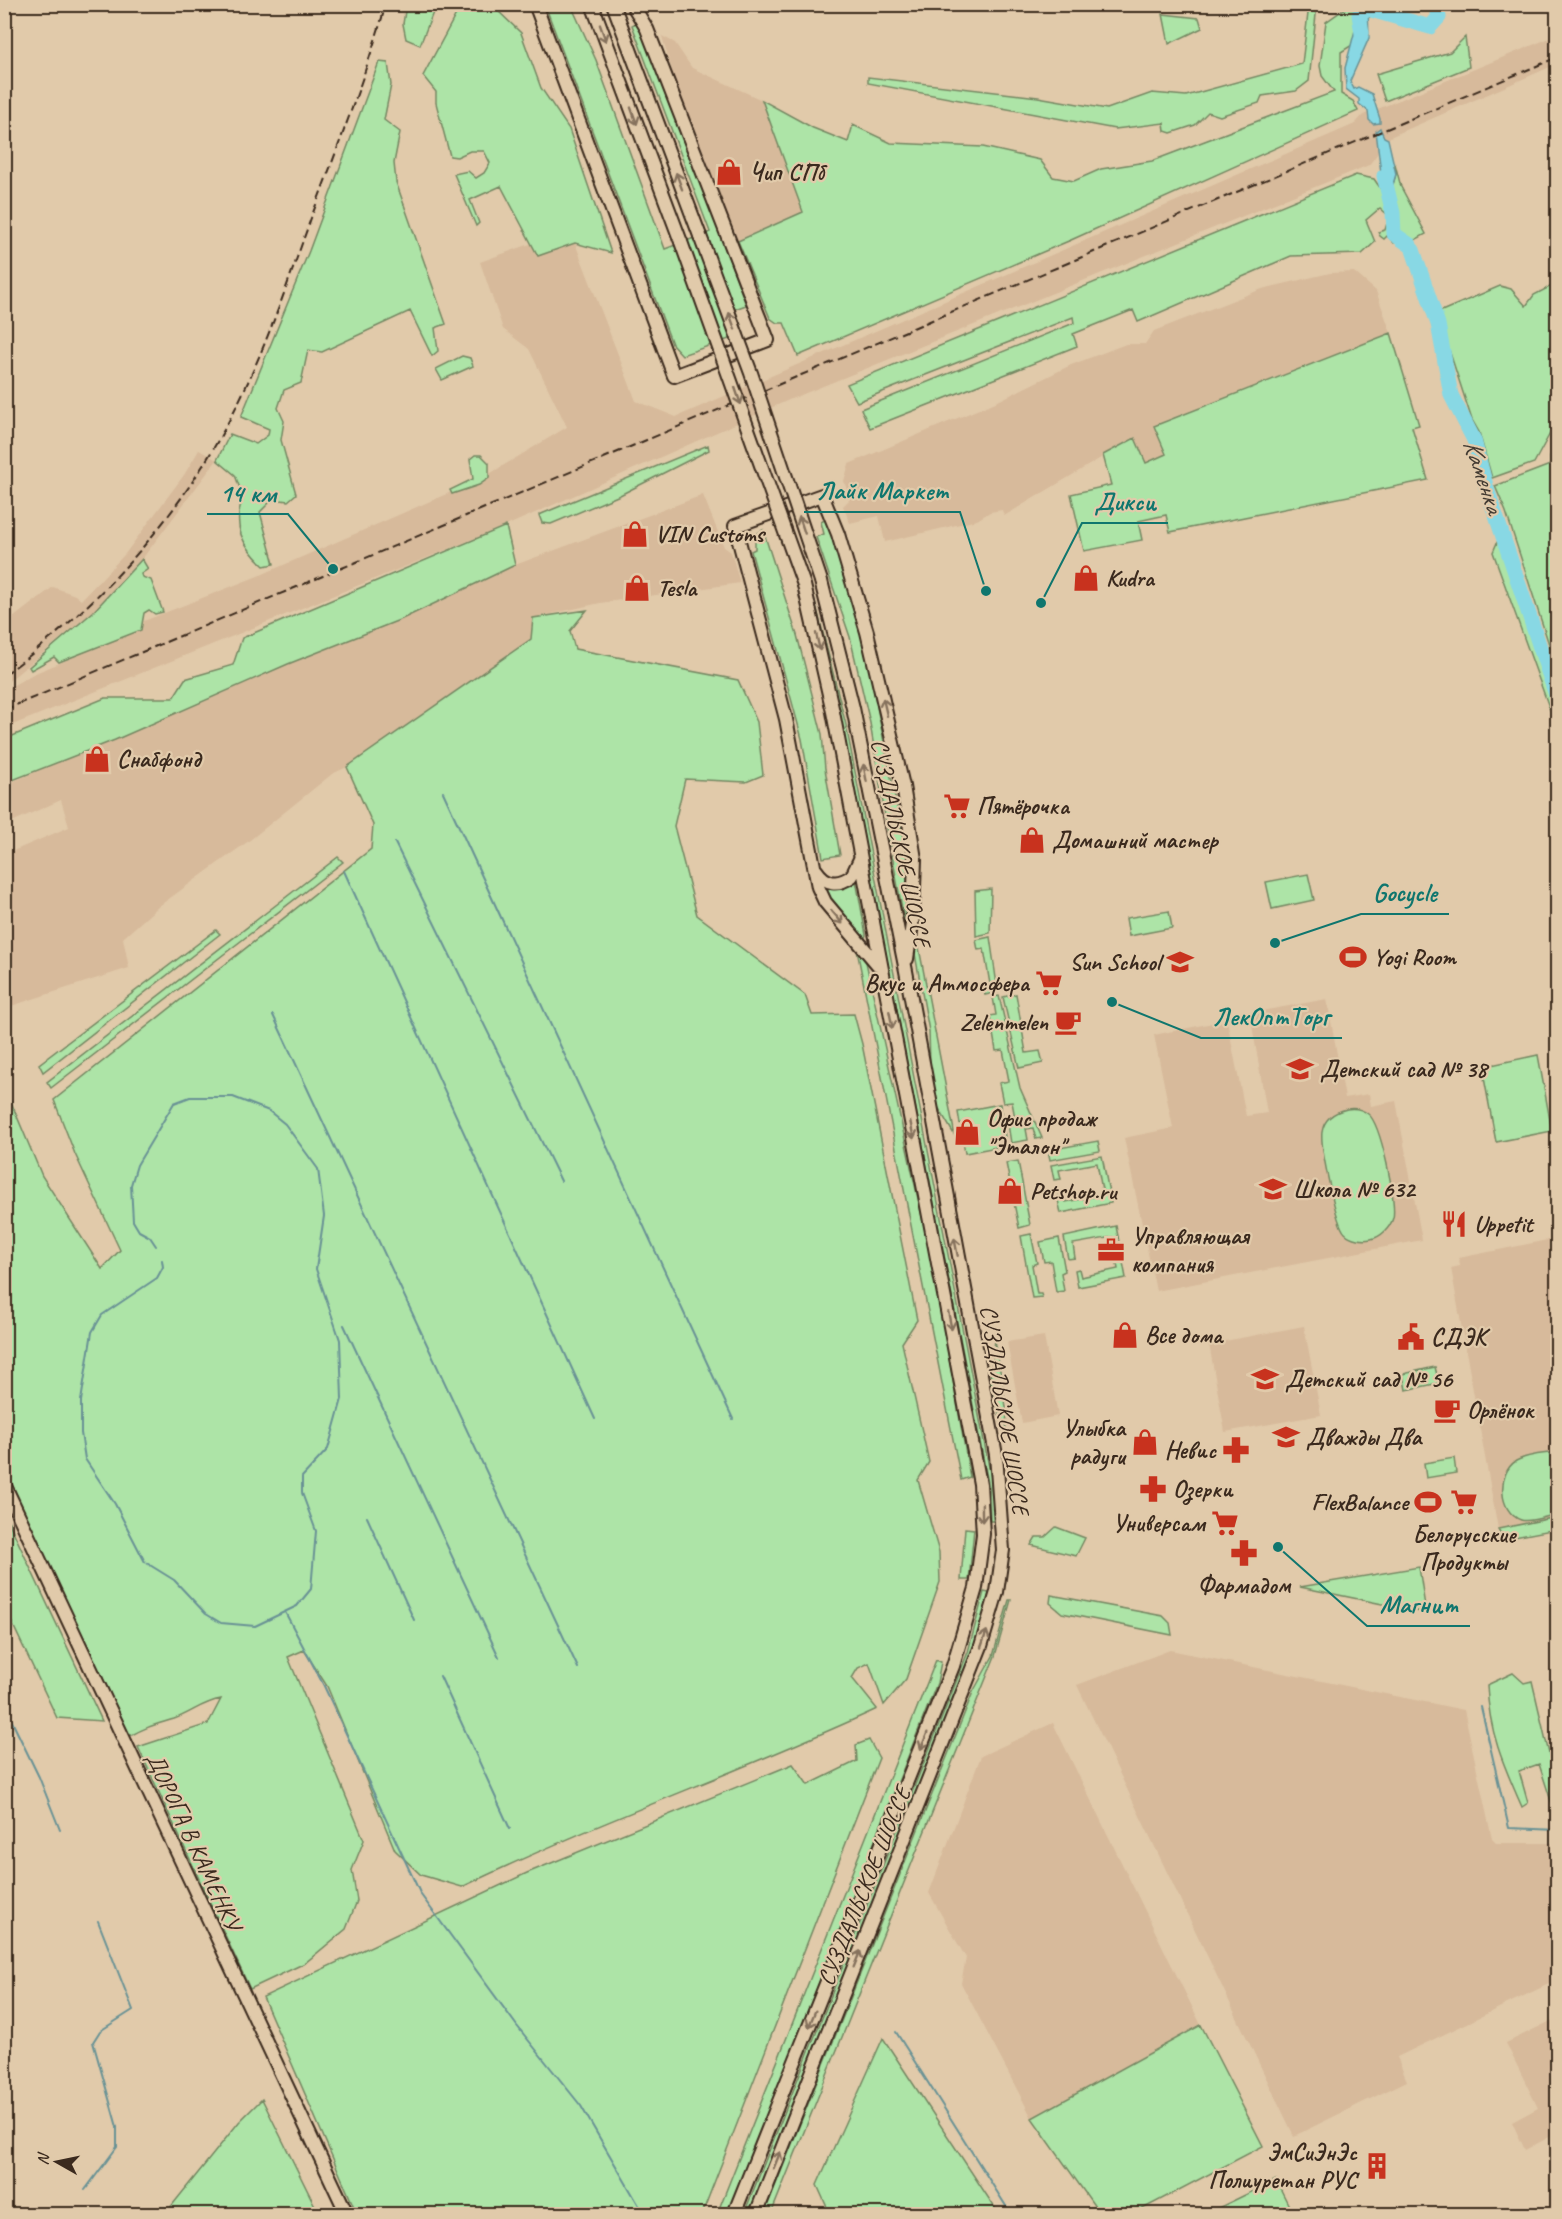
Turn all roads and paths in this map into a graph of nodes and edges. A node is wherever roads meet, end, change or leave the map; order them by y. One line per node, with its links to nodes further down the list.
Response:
1 (535, 4): 4 (main road)
2 (592, 4): 5 (main road, СУЗДАЛЬСКОЕ ШОССЕ, one-way to 5, bridge)
3 (613, 4): 8 (main road, СУЗДАЛЬСКОЕ ШОССЕ, one-way to 3, bridge)
4 (632, 4)
5 (861, 857): 6 (main road); 7 (main road, СУЗДАЛЬСКОЕ ШОССЕ)
6 (813, 865): 7 (main road, one-way to 7); 8 (main road, one-way to 6)
7 (881, 969): 11 (main road, СУЗДАЛЬСКОЕ ШОССЕ, one-way to 11)
8 (906, 971): 12 (main road, СУЗДАЛЬСКОЕ ШОССЕ, one-way to 8)
9 (4, 1484): 10 (main road, ДОРОГА В КАМЕНКУ)
10 (347, 2214)
11 (734, 2214)
12 (756, 2214)

